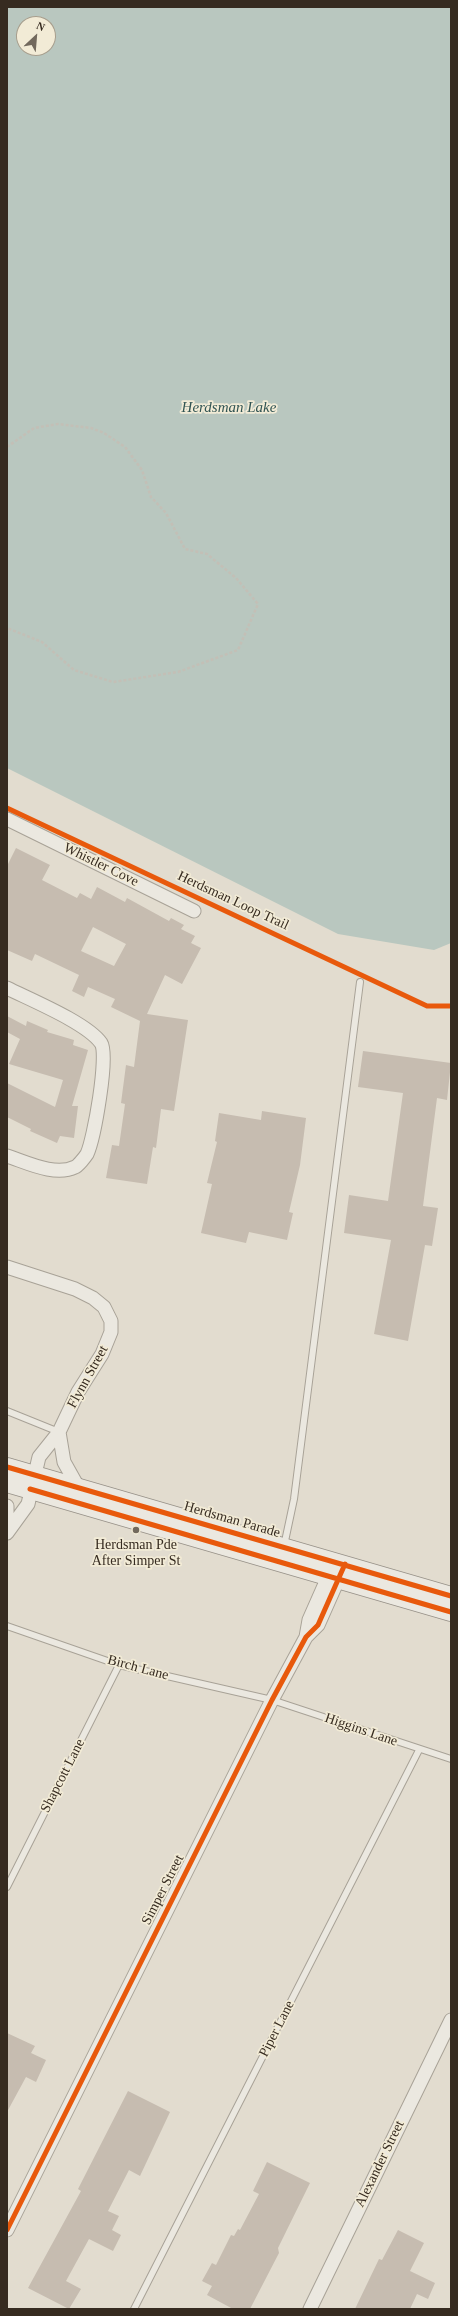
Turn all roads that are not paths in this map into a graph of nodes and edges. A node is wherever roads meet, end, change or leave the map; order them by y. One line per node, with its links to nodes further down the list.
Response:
1 (7, 819): 2 (street, Whistler Cove)
2 (194, 911)
3 (360, 982): 16 (lane)
4 (7, 988): 5 (street)
5 (7, 1156)
6 (7, 1268): 8 (street, Flynn Street)
7 (7, 1411): 8 (lane)
8 (59, 1432): 10 (street, Flynn Street); 12 (street)
9 (7, 1467): 10 (main road, Herdsman Parade)
10 (32, 1482): 11 (main road, Herdsman Parade); 12 (main road, Herdsman Parade); 15 (street, Flynn Street); 17 (main road, Herdsman Parade)
11 (7, 1483)
12 (78, 1487): 16 (main road, Herdsman Parade)
13 (7, 1506): 14 (street)
14 (7, 1525)
15 (7, 1533)
16 (284, 1547): 17 (main road, Herdsman Parade)
17 (336, 1570): 18 (main road, Herdsman Parade); 19 (main road, Herdsman Parade); 22 (street, Simper Street)
18 (451, 1596)
19 (451, 1612)
20 (7, 1626): 21 (lane, Birch Lane)
21 (119, 1664): 22 (lane, Birch Lane); 25 (lane, Shapcott Lane)
22 (272, 1700): 23 (lane, Higgins Lane); 27 (street, Simper Street)
23 (419, 1750): 24 (lane, Higgins Lane); 28 (lane, Piper Lane)
24 (451, 1759)
25 (7, 1887)
26 (451, 2020): 29 (street, Alexander Street)
27 (7, 2230)
28 (134, 2309)
29 (310, 2309)

